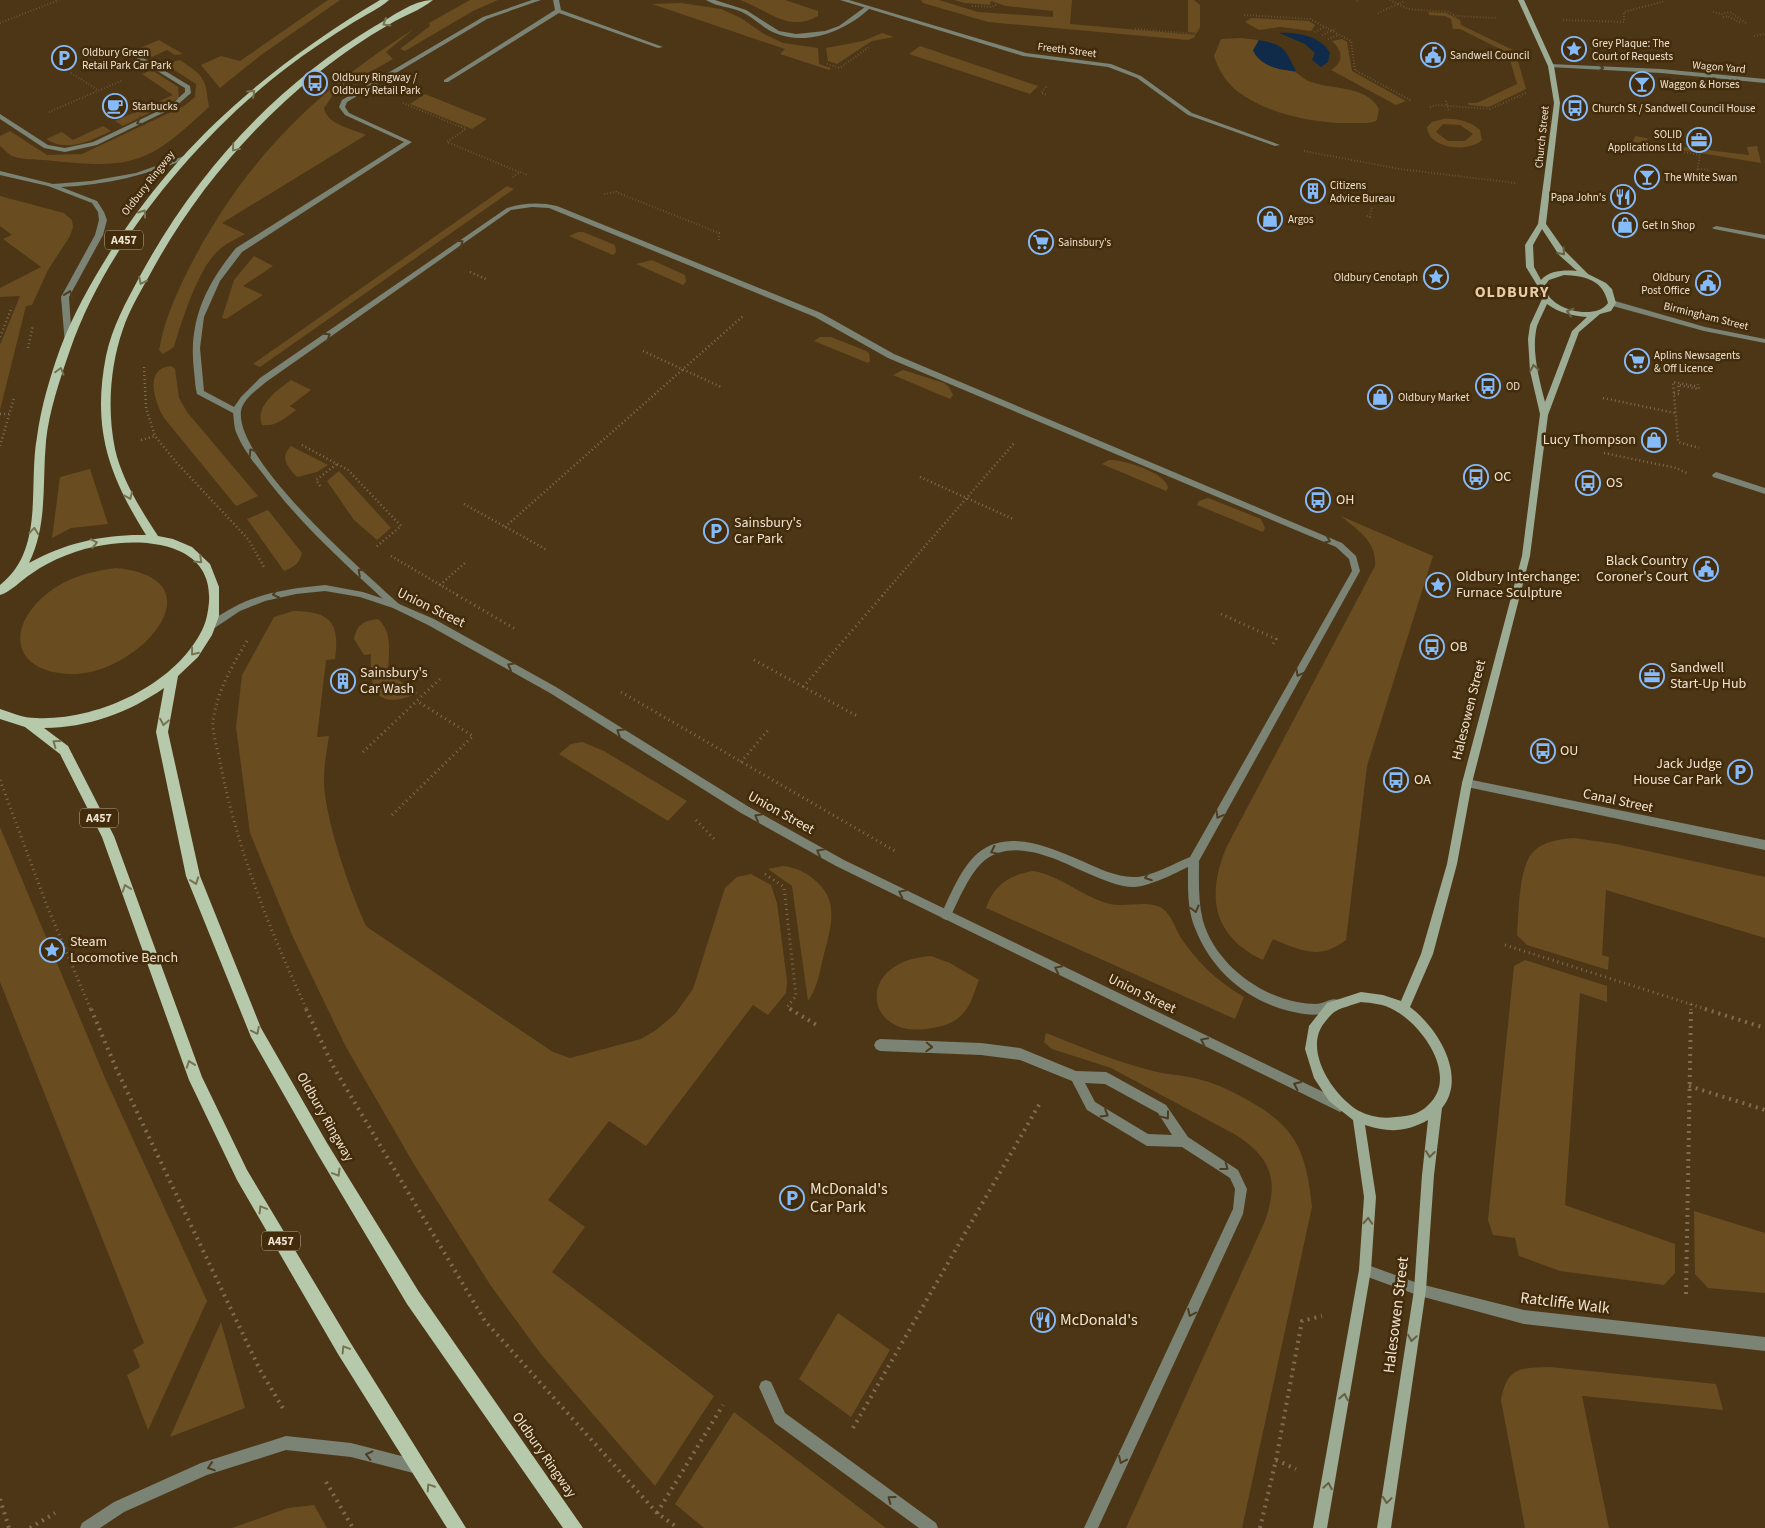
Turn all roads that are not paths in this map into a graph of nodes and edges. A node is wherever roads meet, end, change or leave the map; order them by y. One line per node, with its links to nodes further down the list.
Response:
1 (385, 0): 17 (main road, Oldbury Ringway / A457, one-way to 1)
2 (429, 0): 34 (main road, A457, one-way to 34)
3 (538, 0): 30 (street)
4 (556, 0): 9 (street)
5 (710, 0): 8 (street)
6 (843, 0): 8 (street, Freeth Street)
7 (1521, 0): 12 (main road, Church Street)
8 (868, 8): 16 (street, Freeth Street)
9 (558, 11): 10 (street); 13 (street)
10 (660, 47)
11 (125, 49): 15 (street, one-way to 15)
12 (1551, 66): 14 (street, Wagon Yard, one-way to 14); 20 (main road, Church Street)
13 (446, 80)
14 (1765, 81)
15 (0, 116)
16 (1277, 145)
17 (187, 157): 19 (street); 29 (main road, Oldbury Ringway / A457, one-way to 17)
18 (0, 173): 19 (street)
19 (50, 185): 29 (street, one-way to 19)
20 (1542, 224): 23 (main road, one-way to 23); 24 (main road, Church Street)
21 (1716, 228): 22 (street)
22 (1765, 237)
23 (1586, 276): 24 (main road); 26 (main road)
24 (1540, 285): 25 (main road, Church Street)
25 (1546, 299): 27 (main road, one-way to 25); 31 (main road, Halesowen Street, one-way to 25)
26 (1612, 303): 27 (main road); 28 (street, Birmingham Street)
27 (1596, 314): 31 (main road, Halesowen Street)
28 (1765, 341)
29 (68, 342): 35 (main road, Oldbury Ringway / A457, one-way to 29)
30 (237, 412): 37 (street, one-way to 30); 44 (street, one-way to 44)
31 (1544, 415): 42 (main road, Halesowen Street)
32 (1716, 475): 33 (street)
33 (1765, 491)
34 (156, 540): 35 (main road, Oldbury Ringway / A457, one-way to 34); 38 (main road, Oldbury Ringway / A457, one-way to 38)
35 (18, 576): 36 (main road, Oldbury Ringway / A457)
36 (0, 591)
37 (396, 606): 38 (street, Union Street, one-way to 38); 45 (street, Union Street, one-way to 37)
38 (210, 626): 39 (main road, Oldbury Ringway / A457, one-way to 39)
39 (173, 674): 41 (main road, Oldbury Ringway / A457); 61 (main road, Oldbury Ringway, one-way to 61)
40 (0, 714): 41 (main road, Oldbury Ringway / A457)
41 (26, 721): 58 (main road, Oldbury Ringway / A457, one-way to 41)
42 (1467, 783): 43 (street, Canal Street); 47 (main road, Halesowen Street)
43 (1765, 845)
44 (1194, 860): 45 (street, one-way to 45); 46 (street, one-way to 46)
45 (946, 915): 51 (street, Union Street, one-way to 45)
46 (1334, 1004): 47 (main road, Halesowen Street); 51 (main road, Halesowen Street)
47 (1404, 1008): 50 (main road, Halesowen Street)
48 (880, 1045): 49 (street, one-way to 49)
49 (1076, 1077): 53 (street, one-way to 53); 53 (street, one-way to 53)
50 (1436, 1105): 52 (main road, Halesowen Street); 55 (main road, Halesowen Street, one-way to 55)
51 (1341, 1106): 52 (main road, Halesowen Street)
52 (1358, 1116): 54 (main road, one-way to 52)
53 (1184, 1141): 63 (street, one-way to 63)
54 (1365, 1270): 55 (street, Ratcliffe Walk); 64 (main road, one-way to 54)
55 (1420, 1290): 56 (street, Ratcliffe Walk); 65 (main road, Halesowen Street, one-way to 65)
56 (1765, 1344)
57 (766, 1387): 62 (street, one-way to 57)
58 (416, 1466): 59 (street, one-way to 59); 60 (main road, Oldbury Ringway / A457, one-way to 58)
59 (87, 1528)
60 (457, 1528)
61 (574, 1528)
62 (931, 1528)
63 (1091, 1528)
64 (1320, 1528)
65 (1384, 1528)

